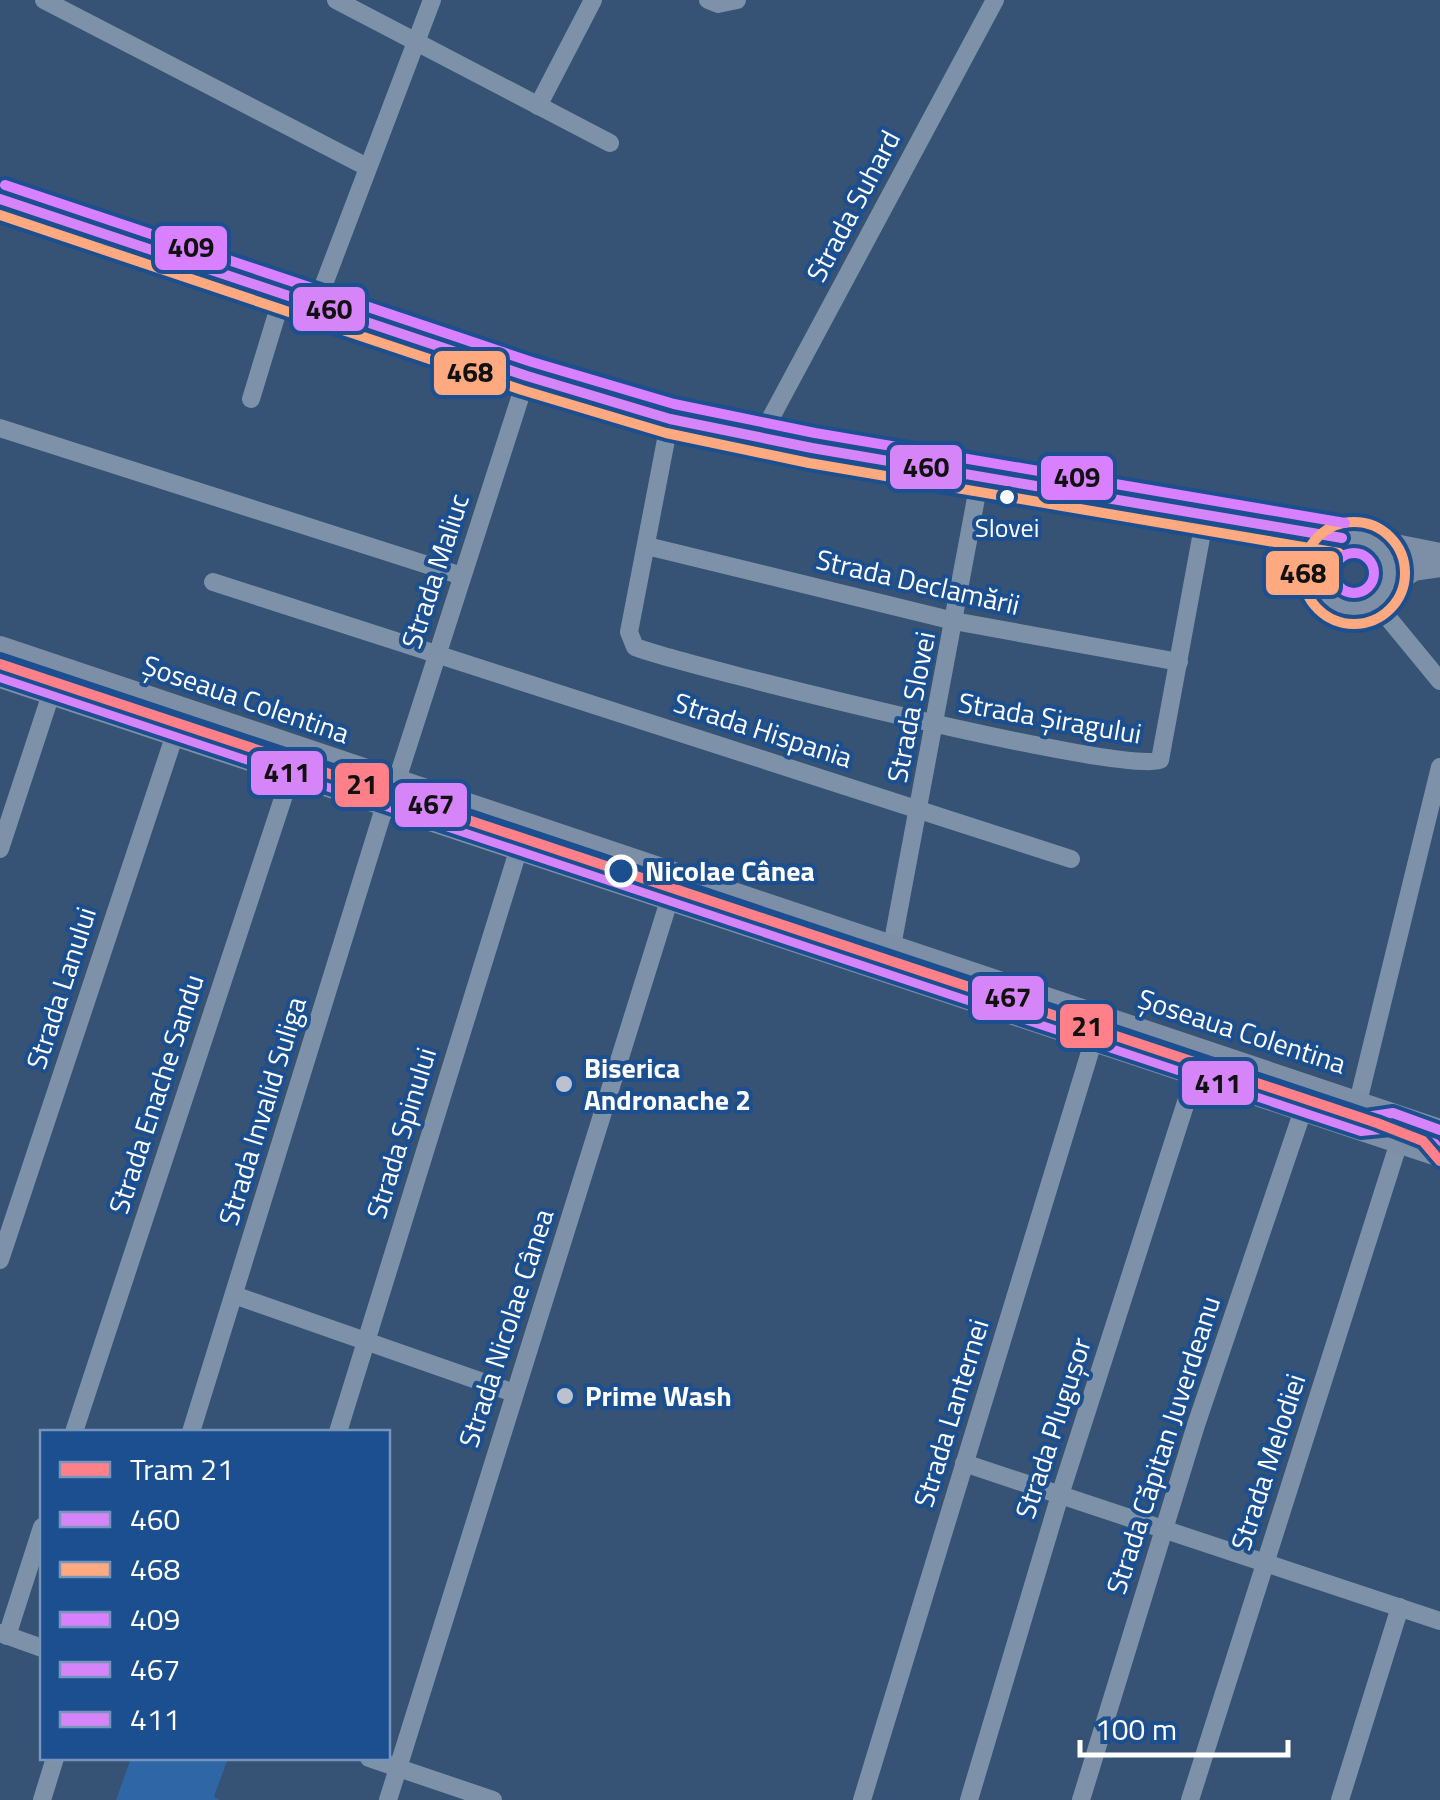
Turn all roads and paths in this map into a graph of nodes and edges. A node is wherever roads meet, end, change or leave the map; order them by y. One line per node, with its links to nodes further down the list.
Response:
1 (44, 0): 9 (street)
2 (336, 0): 6 (street)
3 (432, 0): 6 (street)
4 (593, 0): 7 (street)
5 (995, 0): 17 (street, Strada Suhard)
6 (417, 42): 7 (street); 9 (street)
7 (538, 106): 8 (street)
8 (610, 143)
9 (367, 167): 12 (street)
10 (0, 199): 11 (main road)
11 (283, 294): 12 (main road); 14 (street)
12 (316, 306): 13 (main road)
13 (527, 376): 15 (main road); 27 (street, Strada Maliuc)
14 (251, 399)
15 (670, 419): 17 (main road); 23 (street)
16 (0, 428): 27 (street)
17 (760, 438): 18 (main road)
18 (980, 477): 19 (main road); 30 (street, Strada Slovei)
19 (1204, 516): 20 (main road); 33 (street, Strada Șiragului)
20 (1248, 524): 21 (main road); 26 (main road)
21 (1342, 538): 22 (main road); 26 (main road)
22 (1370, 540): 24 (main road); 29 (main road)
23 (646, 546): 30 (street, Strada Declamării); 37 (street, Strada Șiragului)
24 (1440, 554)
25 (1440, 566): 29 (main road)
26 (1317, 572): 29 (main road)
27 (462, 576): 32 (street, Strada Maliuc)
28 (213, 582): 32 (street, Strada Hispania)
29 (1381, 594): 35 (street)
30 (954, 621): 33 (street, Strada Declamării); 37 (street, Strada Slovei)
31 (0, 646): 41 (main road, Șoseaua Colentina)
32 (438, 653): 41 (street, Strada Maliuc); 43 (street, Strada Hispania)
33 (1179, 662): 37 (street, Strada Șiragului)
34 (0, 677): 36 (main road, Șoseaua Colentina)
35 (1440, 682)
36 (51, 694): 38 (main road, Șoseaua Colentina); 44 (street)
37 (935, 725): 43 (street, Strada Slovei)
38 (175, 734): 40 (main road, Șoseaua Colentina); 57 (street, Strada Lanului)
39 (1440, 767): 52 (street)
40 (291, 774): 42 (main road, Șoseaua Colentina); 61 (street, Strada Enache Sandu)
41 (396, 782): 47 (main road, Șoseaua Colentina)
42 (384, 805): 45 (main road, Șoseaua Colentina); 58 (street, Strada Invalid Suliga)
43 (919, 810): 46 (street, Strada Hispania); 49 (street, Strada Slovei)
44 (0, 849)
45 (518, 851): 48 (main road, Șoseaua Colentina); 59 (street, Strada Spinului)
46 (1071, 859)
47 (678, 872): 48 (street, Strada Nicolae Cânea); 49 (main road, Șoseaua Colentina)
48 (669, 902): 50 (main road, Șoseaua Colentina); 60 (street, Strada Nicolae Cânea)
49 (892, 946): 52 (main road, Șoseaua Colentina)
50 (1093, 1042): 51 (main road, Șoseaua Colentina); 64 (street, Strada Lanternei)
51 (1195, 1074): 53 (main road, Șoseaua Colentina); 65 (street, Strada Plugușor)
52 (1358, 1102): 54 (main road, Șoseaua Colentina)
53 (1304, 1110): 55 (main road, Șoseaua Colentina); 66 (street, Strada Căpitan Juverdeanu)
54 (1440, 1130)
55 (1400, 1142): 56 (main road, Șoseaua Colentina); 68 (street, Strada Melodiei)
56 (1440, 1156)
57 (0, 1260)
58 (234, 1295): 59 (street); 62 (street, Strada Invalid Suliga)
59 (366, 1341): 60 (street); 63 (street, Strada Spinului)
60 (514, 1393): 75 (street, Strada Nicolae Cânea)
61 (75, 1430)
62 (192, 1430)
63 (339, 1430)
64 (964, 1463): 65 (street); 79 (street, Strada Lanternei)
65 (1060, 1495): 66 (street); 80 (street, Strada Plugușor)
66 (1164, 1530): 68 (street); 81 (street, Strada Căpitan Juverdeanu)
67 (40, 1534): 71 (street)
68 (1264, 1563): 69 (street); 82 (street, Strada Melodiei)
69 (1400, 1607): 70 (street); 83 (street)
70 (1440, 1621)
71 (4, 1634): 72 (street)
72 (40, 1647)
73 (54, 1760): 76 (street)
74 (375, 1760): 75 (street)
75 (398, 1767): 77 (street, Strada Nicolae Cânea); 78 (street)
76 (42, 1800)
77 (388, 1800)
78 (493, 1800)
79 (862, 1800)
80 (970, 1800)
81 (1081, 1800)
82 (1190, 1800)
83 (1340, 1800)

